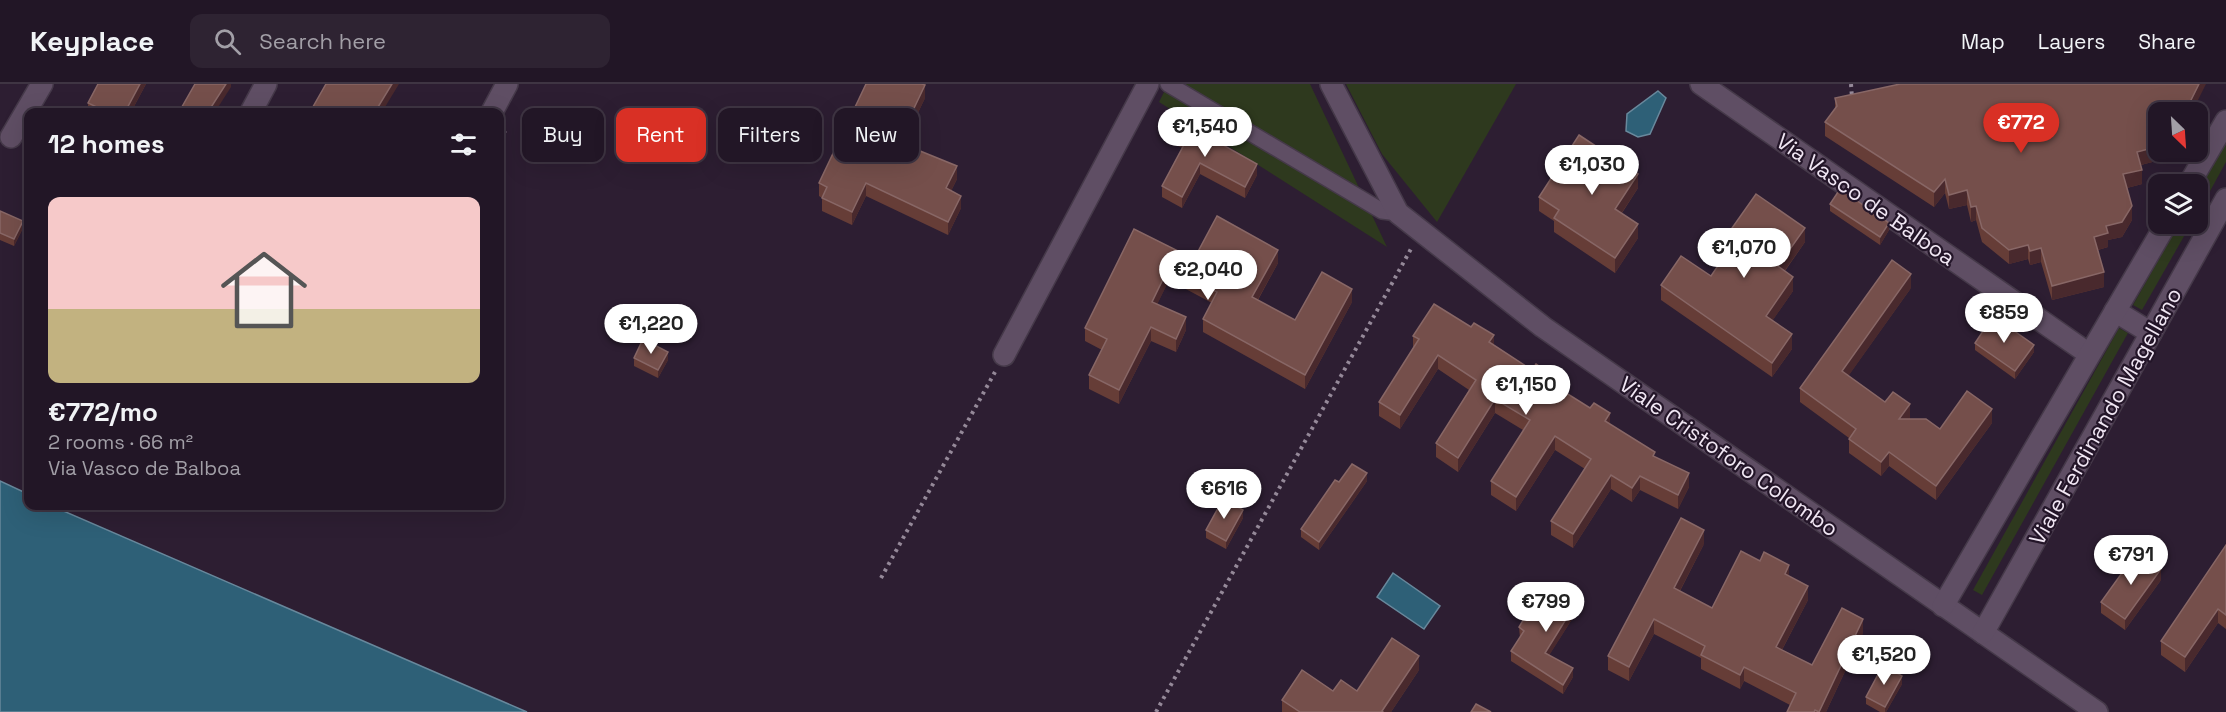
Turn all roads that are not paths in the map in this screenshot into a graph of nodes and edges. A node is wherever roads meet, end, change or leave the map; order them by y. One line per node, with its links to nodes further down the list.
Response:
1 (42, 84): 8 (street)
2 (266, 84): 9 (street)
3 (507, 84): 10 (street)
4 (1148, 84): 21 (street)
5 (1168, 84): 16 (street)
6 (1331, 84): 16 (street, Viale Cristoforo Colombo)
7 (1701, 84): 20 (street, Via Vasco de Balboa)
8 (29, 108)
9 (253, 108)
10 (494, 108)
11 (24, 118): 13 (street)
12 (2226, 121): 14 (street)
13 (13, 138)
14 (2195, 174)
15 (2226, 199): 19 (street, Viale Ferdinando Magellano)
16 (1398, 213): 22 (street, Viale Cristoforo Colombo)
17 (2160, 234): 18 (street, Viale Ferdinando Magellano)
18 (2115, 311): 19 (street); 20 (street, Viale Ferdinando Magellano)
19 (2151, 333): 23 (street, Viale Ferdinando Magellano)
20 (2090, 354): 22 (street, Viale Ferdinando Magellano)
21 (1004, 355)
22 (1943, 606): 23 (street, Viale Cristoforo Colombo)
23 (1983, 633): 24 (street, Viale Cristoforo Colombo)
24 (2097, 712)

